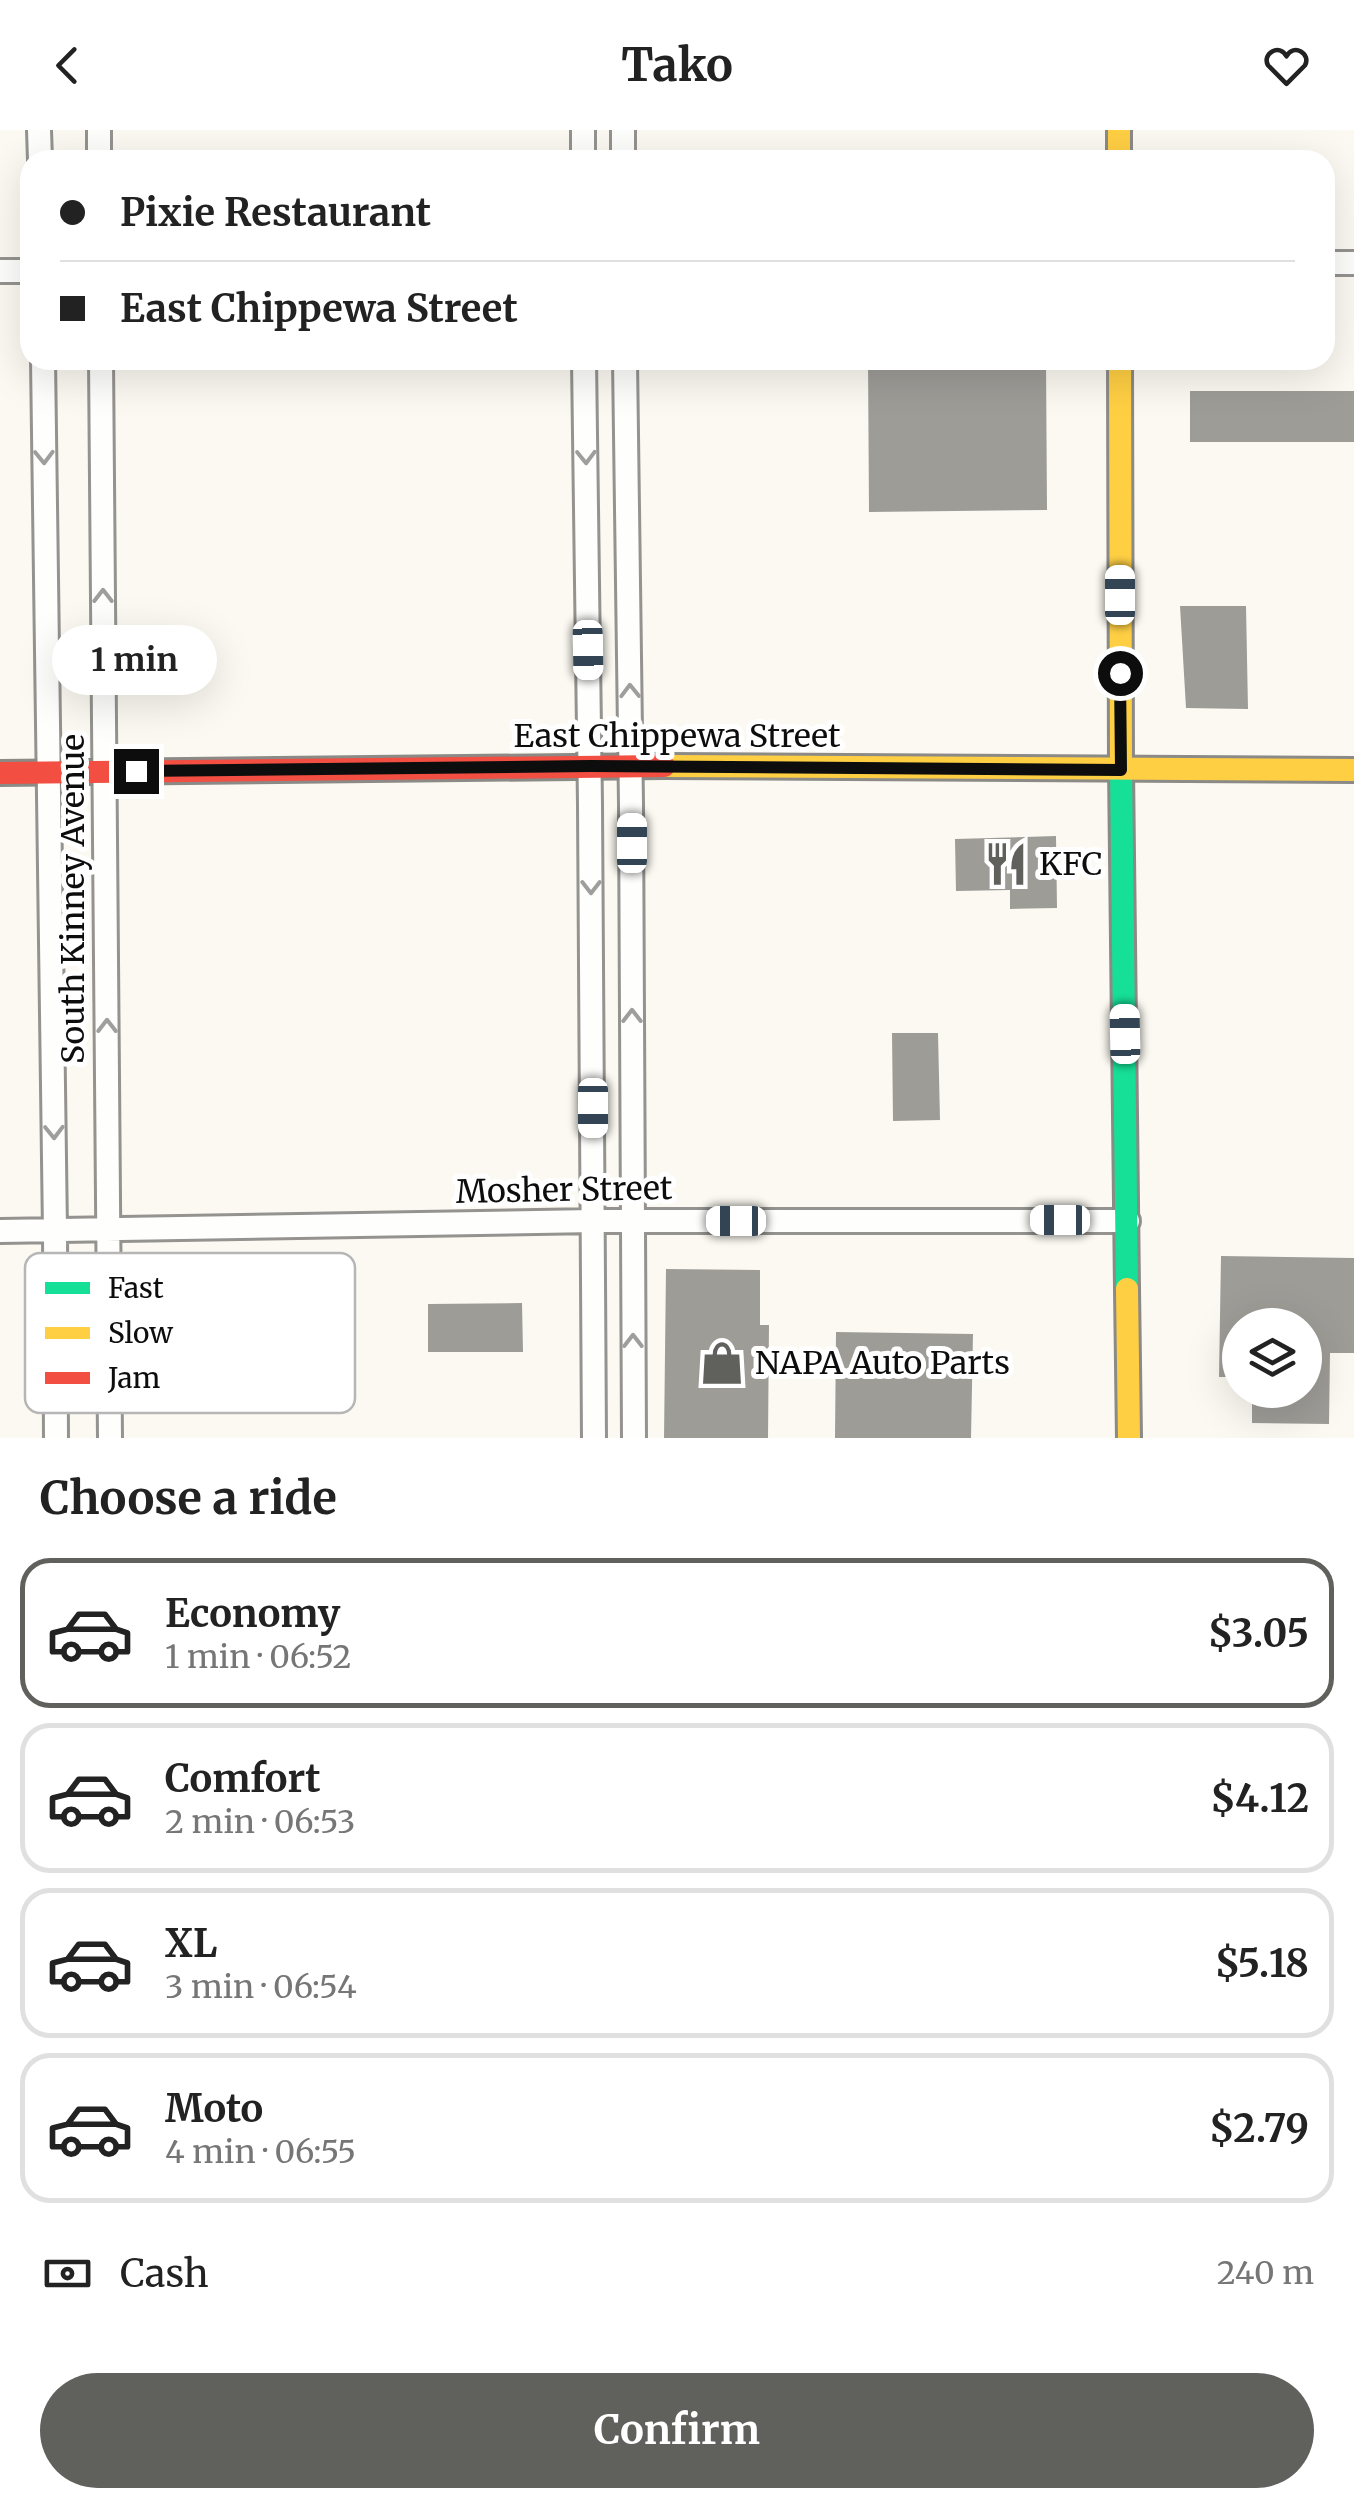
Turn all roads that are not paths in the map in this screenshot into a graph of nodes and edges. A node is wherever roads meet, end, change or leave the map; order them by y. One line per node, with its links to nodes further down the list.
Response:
1 (42, 370): 11 (street, one-way to 11)
2 (101, 370): 12 (street, South Kinney Avenue, one-way to 2)
3 (584, 370): 6 (street, one-way to 6)
4 (624, 370): 7 (street, one-way to 4)
5 (1120, 370): 8 (street)
6 (590, 766): 7 (street, East Chippewa Street); 12 (street, East Chippewa Street); 14 (street, one-way to 14)
7 (631, 767): 8 (street, East Chippewa Street); 15 (street, one-way to 7)
8 (1121, 770): 9 (street, East Chippewa Street); 13 (street)
9 (1354, 770)
10 (0, 772): 11 (street, East Chippewa Street)
11 (50, 772): 12 (street, East Chippewa Street); 17 (street, one-way to 17)
12 (104, 772): 18 (street, South Kinney Avenue, one-way to 12)
13 (1128, 1220): 15 (street, Mosher Street); 25 (street)
14 (594, 1221): 15 (street, Mosher Street); 18 (street, Mosher Street); 23 (street)
15 (633, 1221): 24 (street, one-way to 15)
16 (0, 1230): 17 (street, Mosher Street)
17 (56, 1230): 18 (street, Mosher Street); 19 (street)
18 (108, 1230): 20 (street, South Kinney Avenue)
19 (56, 1253)
20 (108, 1253)
21 (110, 1413): 22 (street, South Kinney Avenue)
22 (110, 1438)
23 (594, 1438)
24 (634, 1438)
25 (1129, 1438)

